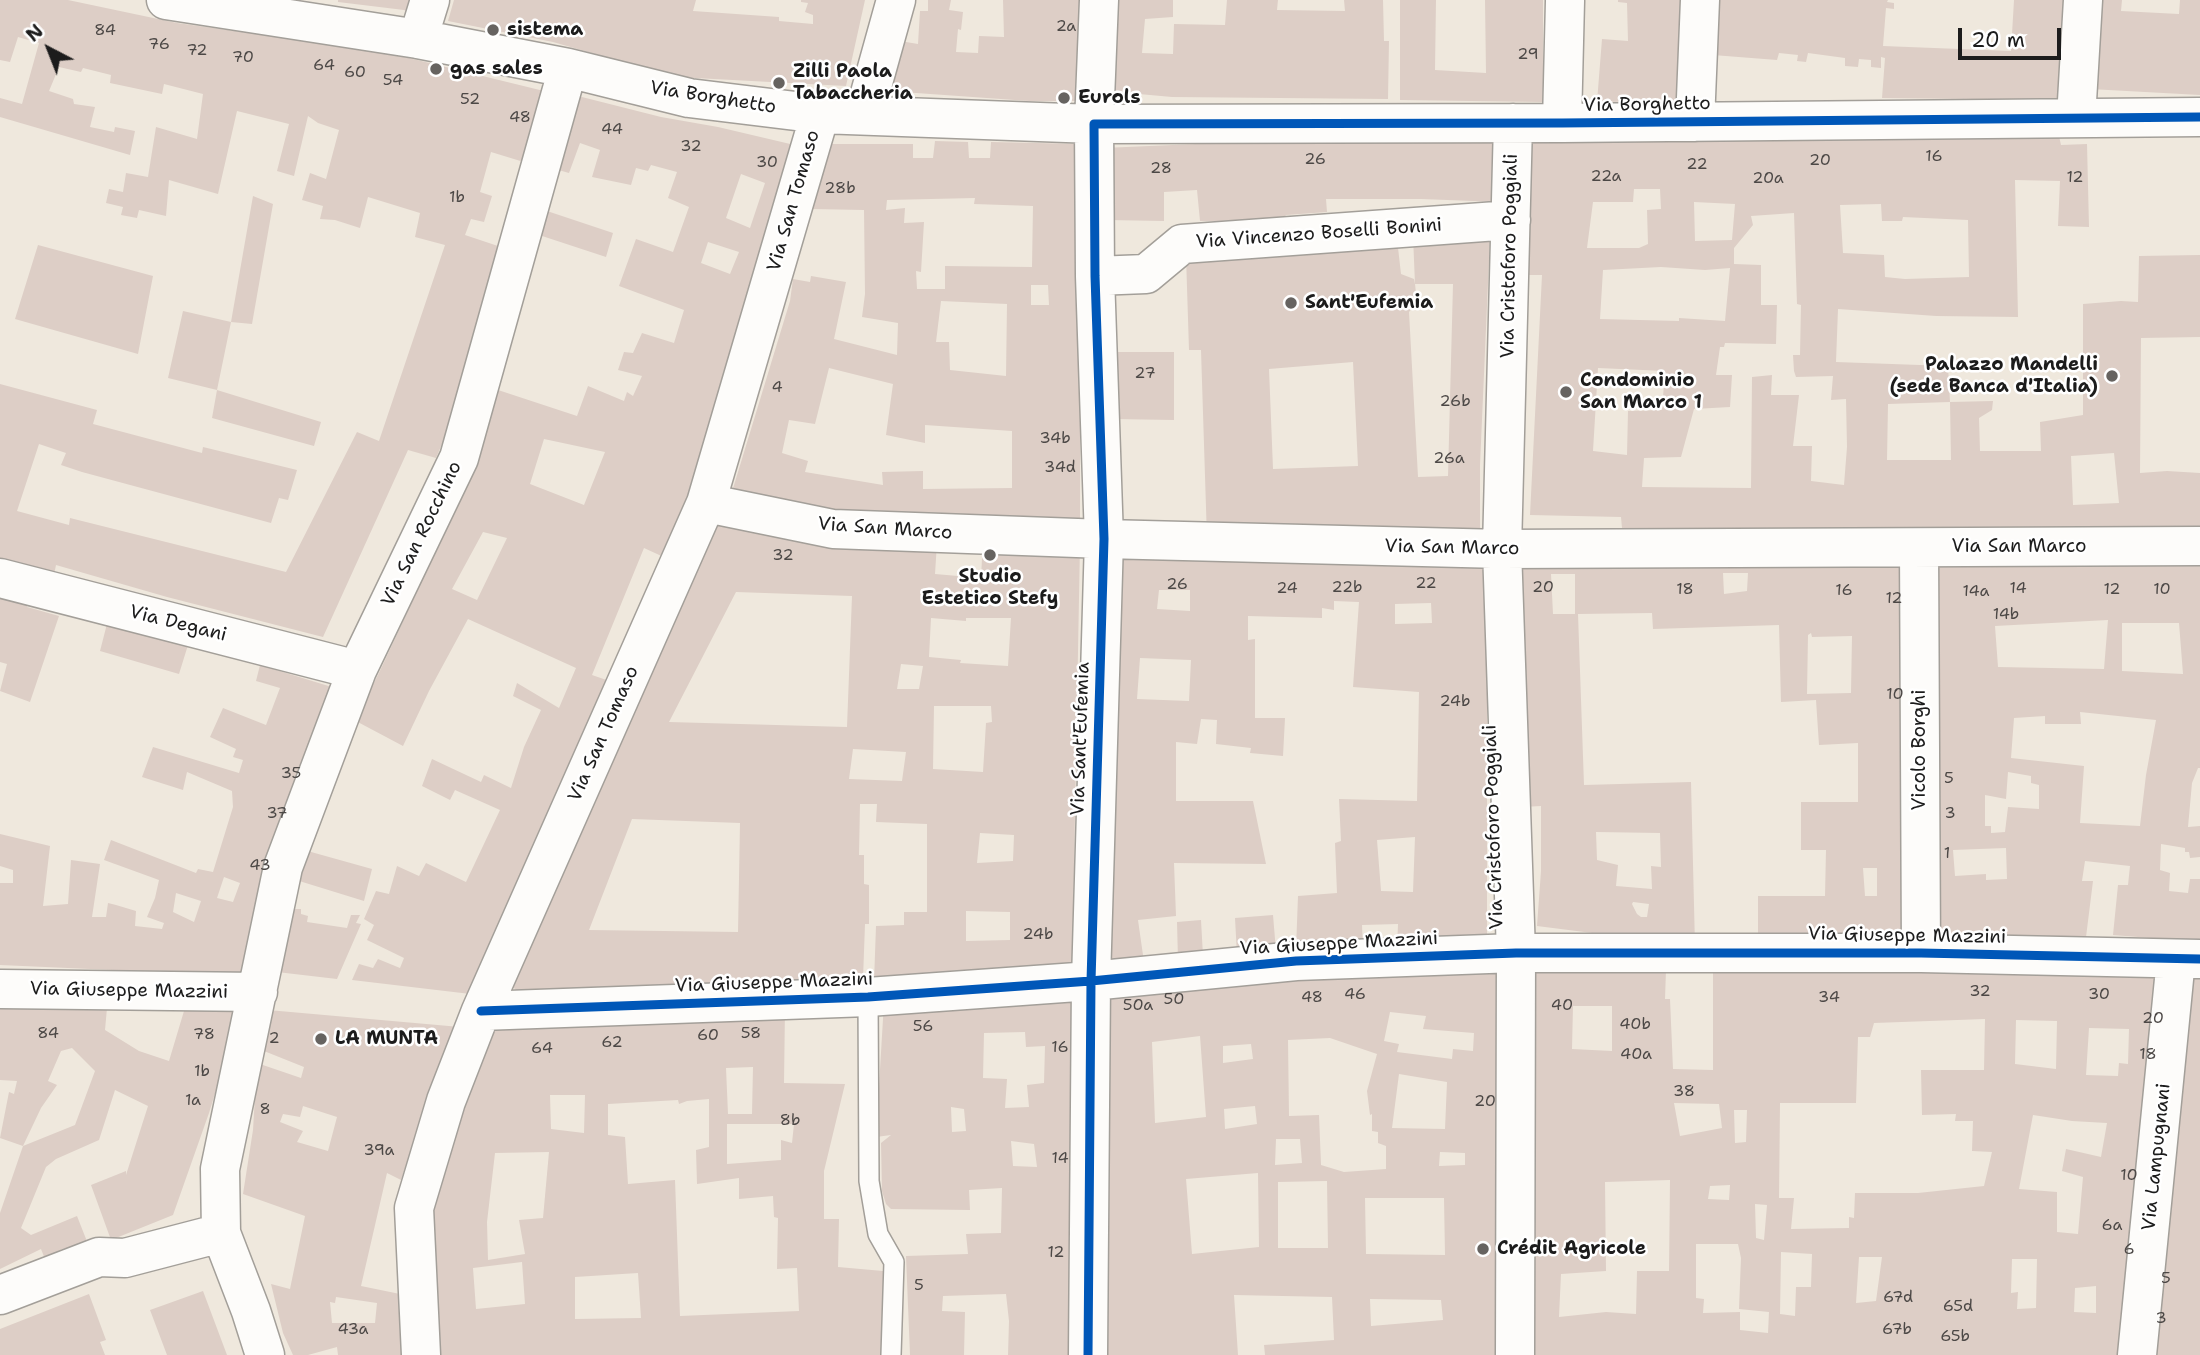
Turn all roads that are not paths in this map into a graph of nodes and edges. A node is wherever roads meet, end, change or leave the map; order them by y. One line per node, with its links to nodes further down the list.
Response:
1 (166, 0): 8 (street, Via Borghetto)
2 (430, 0): 8 (street)
3 (897, 0): 11 (street)
4 (1099, 0): 16 (street, Via Sant'Eufemia)
5 (1700, 0): 14 (street)
6 (2082, 0): 13 (street)
7 (1565, 1): 15 (street, Via Borghetto)
8 (418, 40): 9 (street, Via Borghetto)
9 (568, 68): 10 (street, Via Borghetto); 26 (street, Via San Rocchino)
10 (820, 114): 11 (street, Via Borghetto); 20 (street, Via San Tomaso)
11 (864, 115): 16 (street, Via Borghetto)
12 (2200, 117): 13 (street, Via Borghetto)
13 (2076, 118): 14 (street, Via Borghetto)
14 (1695, 122): 15 (street, Via Borghetto)
15 (1562, 123): 17 (street, Via Borghetto)
16 (1094, 124): 17 (street, Via Borghetto); 19 (street, Via Sant'Eufemia)
17 (1513, 124): 18 (street, Via Cristoforo Poggiali)
18 (1511, 220): 19 (street, Via Vincenzo Boselli Bonini); 24 (street, Via Cristoforo Poggiali)
19 (1095, 276): 21 (street, Via Sant'Eufemia)
20 (706, 503): 21 (street, Via San Marco); 34 (street, Via San Tomaso)
21 (1104, 539): 24 (street, Via San Marco); 30 (street, Via Sant'Eufemia)
22 (2200, 546): 23 (street, Via San Marco)
23 (1919, 548): 24 (street, Via San Marco); 28 (street, Vicolo Borghi)
24 (1502, 549): 27 (street, Via Cristoforo Poggiali)
25 (0, 578): 26 (street, Via Degani)
26 (357, 670): 32 (street, Via San Rocchino)
27 (1516, 953): 28 (street, Via Giuseppe Mazzini); 30 (street, Via Giuseppe Mazzini); 41 (street, Via Cristoforo Poggiali)
28 (1921, 953): 29 (street, Via Giuseppe Mazzini)
29 (2188, 959): 42 (street, Via Lampugnani)
30 (1091, 981): 33 (street, Via Giuseppe Mazzini); 40 (street, Via Sant'Eufemia)
31 (0, 989): 32 (street, Via Giuseppe Mazzini)
32 (258, 992): 35 (street, Via San Rocchino)
33 (868, 997): 34 (street, Via Giuseppe Mazzini); 39 (lane)
34 (481, 1011): 38 (street, Via San Tomaso)
35 (221, 1233): 36 (street); 37 (street)
36 (0, 1295)
37 (265, 1355)
38 (421, 1355)
39 (891, 1355)
40 (1088, 1355)
41 (1515, 1355)
42 (2137, 1355)

